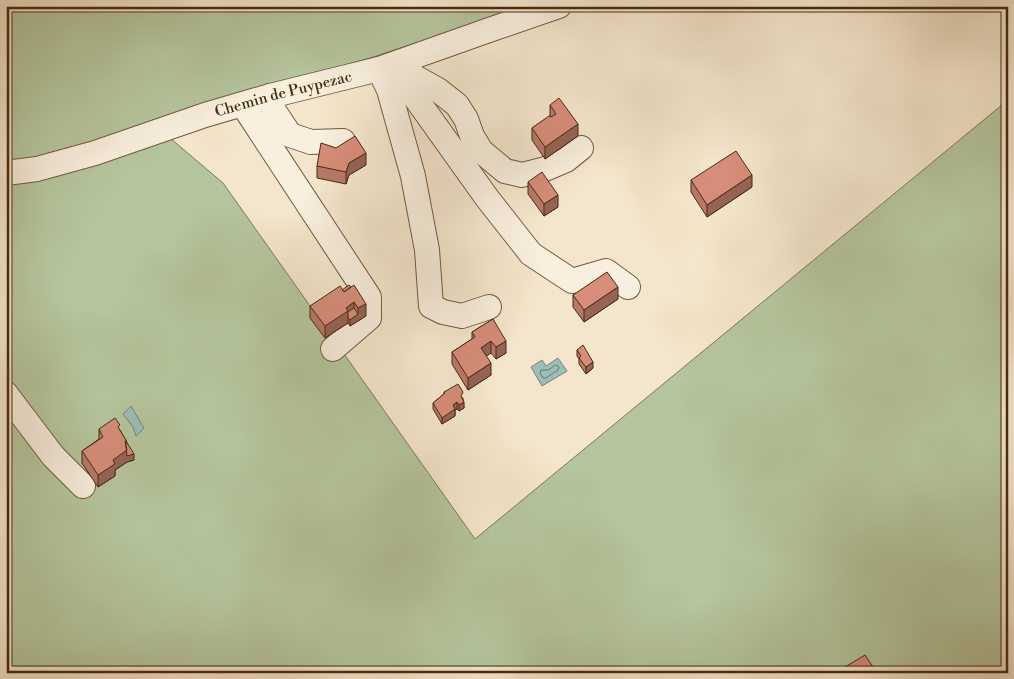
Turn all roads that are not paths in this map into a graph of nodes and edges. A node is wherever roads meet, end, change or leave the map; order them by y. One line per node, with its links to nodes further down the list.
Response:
1 (559, 6): 2 (street, Chemin de Puypezac)
2 (386, 67): 3 (street, Chemin de Puypezac); 6 (street); 8 (street); 9 (street)
3 (270, 96): 4 (street, Chemin de Puypezac); 5 (street)
4 (243, 105): 7 (street, Chemin de Puypezac); 10 (street)
5 (343, 141)
6 (581, 148)
7 (6, 173)
8 (628, 287)
9 (489, 307)
10 (333, 349)
11 (6, 394): 12 (street)
12 (83, 486)

